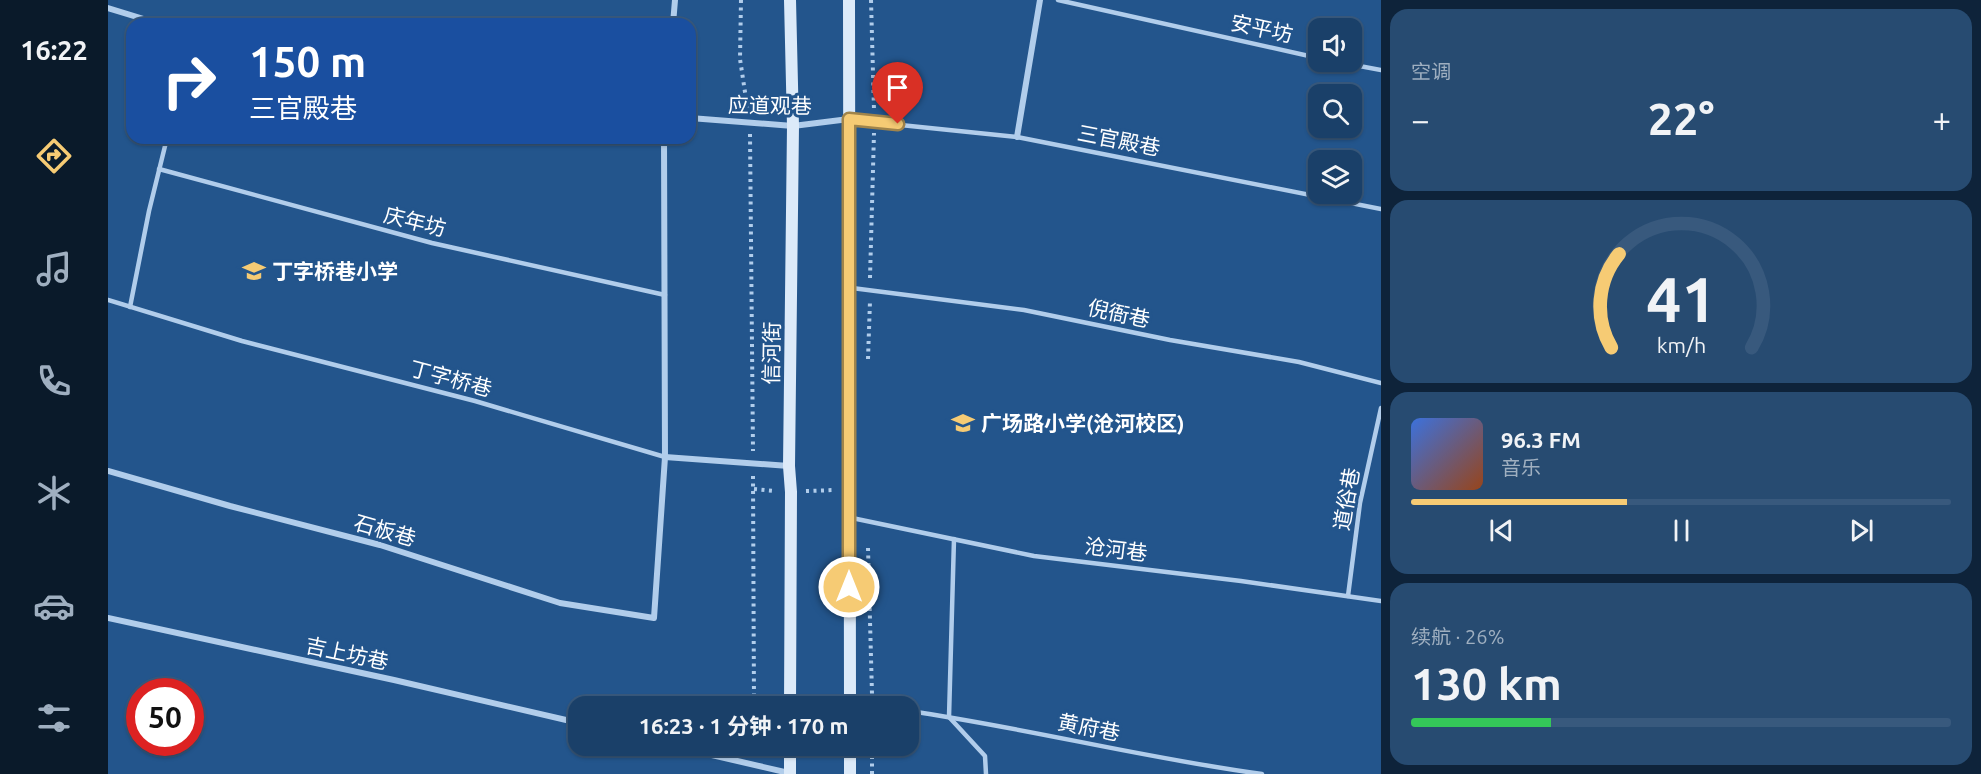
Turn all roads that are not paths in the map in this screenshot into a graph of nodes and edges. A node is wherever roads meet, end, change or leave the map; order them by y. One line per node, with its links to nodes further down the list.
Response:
1 (675, 0): 8 (street)
2 (790, 0): 14 (main road, 信河街)
3 (849, 0): 13 (main road)
4 (1040, 0): 15 (street)
5 (1058, 0): 9 (lane, 安平坊)
6 (108, 8): 7 (street)
7 (140, 18)
8 (674, 18)
9 (1308, 55)
10 (1362, 66): 11 (lane)
11 (1381, 70)
12 (696, 119): 14 (street, 应道观巷)
13 (849, 119): 14 (street, 应道观巷); 15 (lane, 三官殿巷); 20 (main road)
14 (793, 126): 27 (main road, 信河街)
15 (1017, 137): 19 (lane, 三官殿巷)
16 (165, 144): 18 (lane)
17 (664, 144): 21 (street)
18 (159, 169): 21 (lane, 庆年坊); 23 (lane)
19 (1381, 209)
20 (849, 288): 24 (lane, 倪衙巷); 29 (main road)
21 (665, 296): 26 (street)
22 (108, 300): 23 (lane, 丁字桥巷)
23 (130, 307): 26 (lane, 丁字桥巷)
24 (1381, 383)
25 (1381, 408): 31 (lane, 道俗巷)
26 (665, 457): 27 (street, 丁字桥巷); 28 (street, 石板巷)
27 (789, 466): 34 (main road, 信河街)
28 (108, 471)
29 (849, 518): 30 (lane, 沧河巷); 35 (main road)
30 (954, 539): 31 (lane, 沧河巷); 37 (lane)
31 (1348, 596): 32 (lane, 沧河巷)
32 (1381, 601)
33 (108, 618): 38 (street, 吉上坊巷)
34 (790, 696)
35 (850, 696)
36 (919, 712): 37 (lane, 黄府巷)
37 (949, 717): 44 (lane); 45 (lane, 黄府巷)
38 (568, 720)
39 (715, 756): 42 (street)
40 (790, 756): 42 (main road)
41 (850, 756): 43 (main road)
42 (790, 774)
43 (850, 774)
44 (986, 774)
45 (1262, 774)

